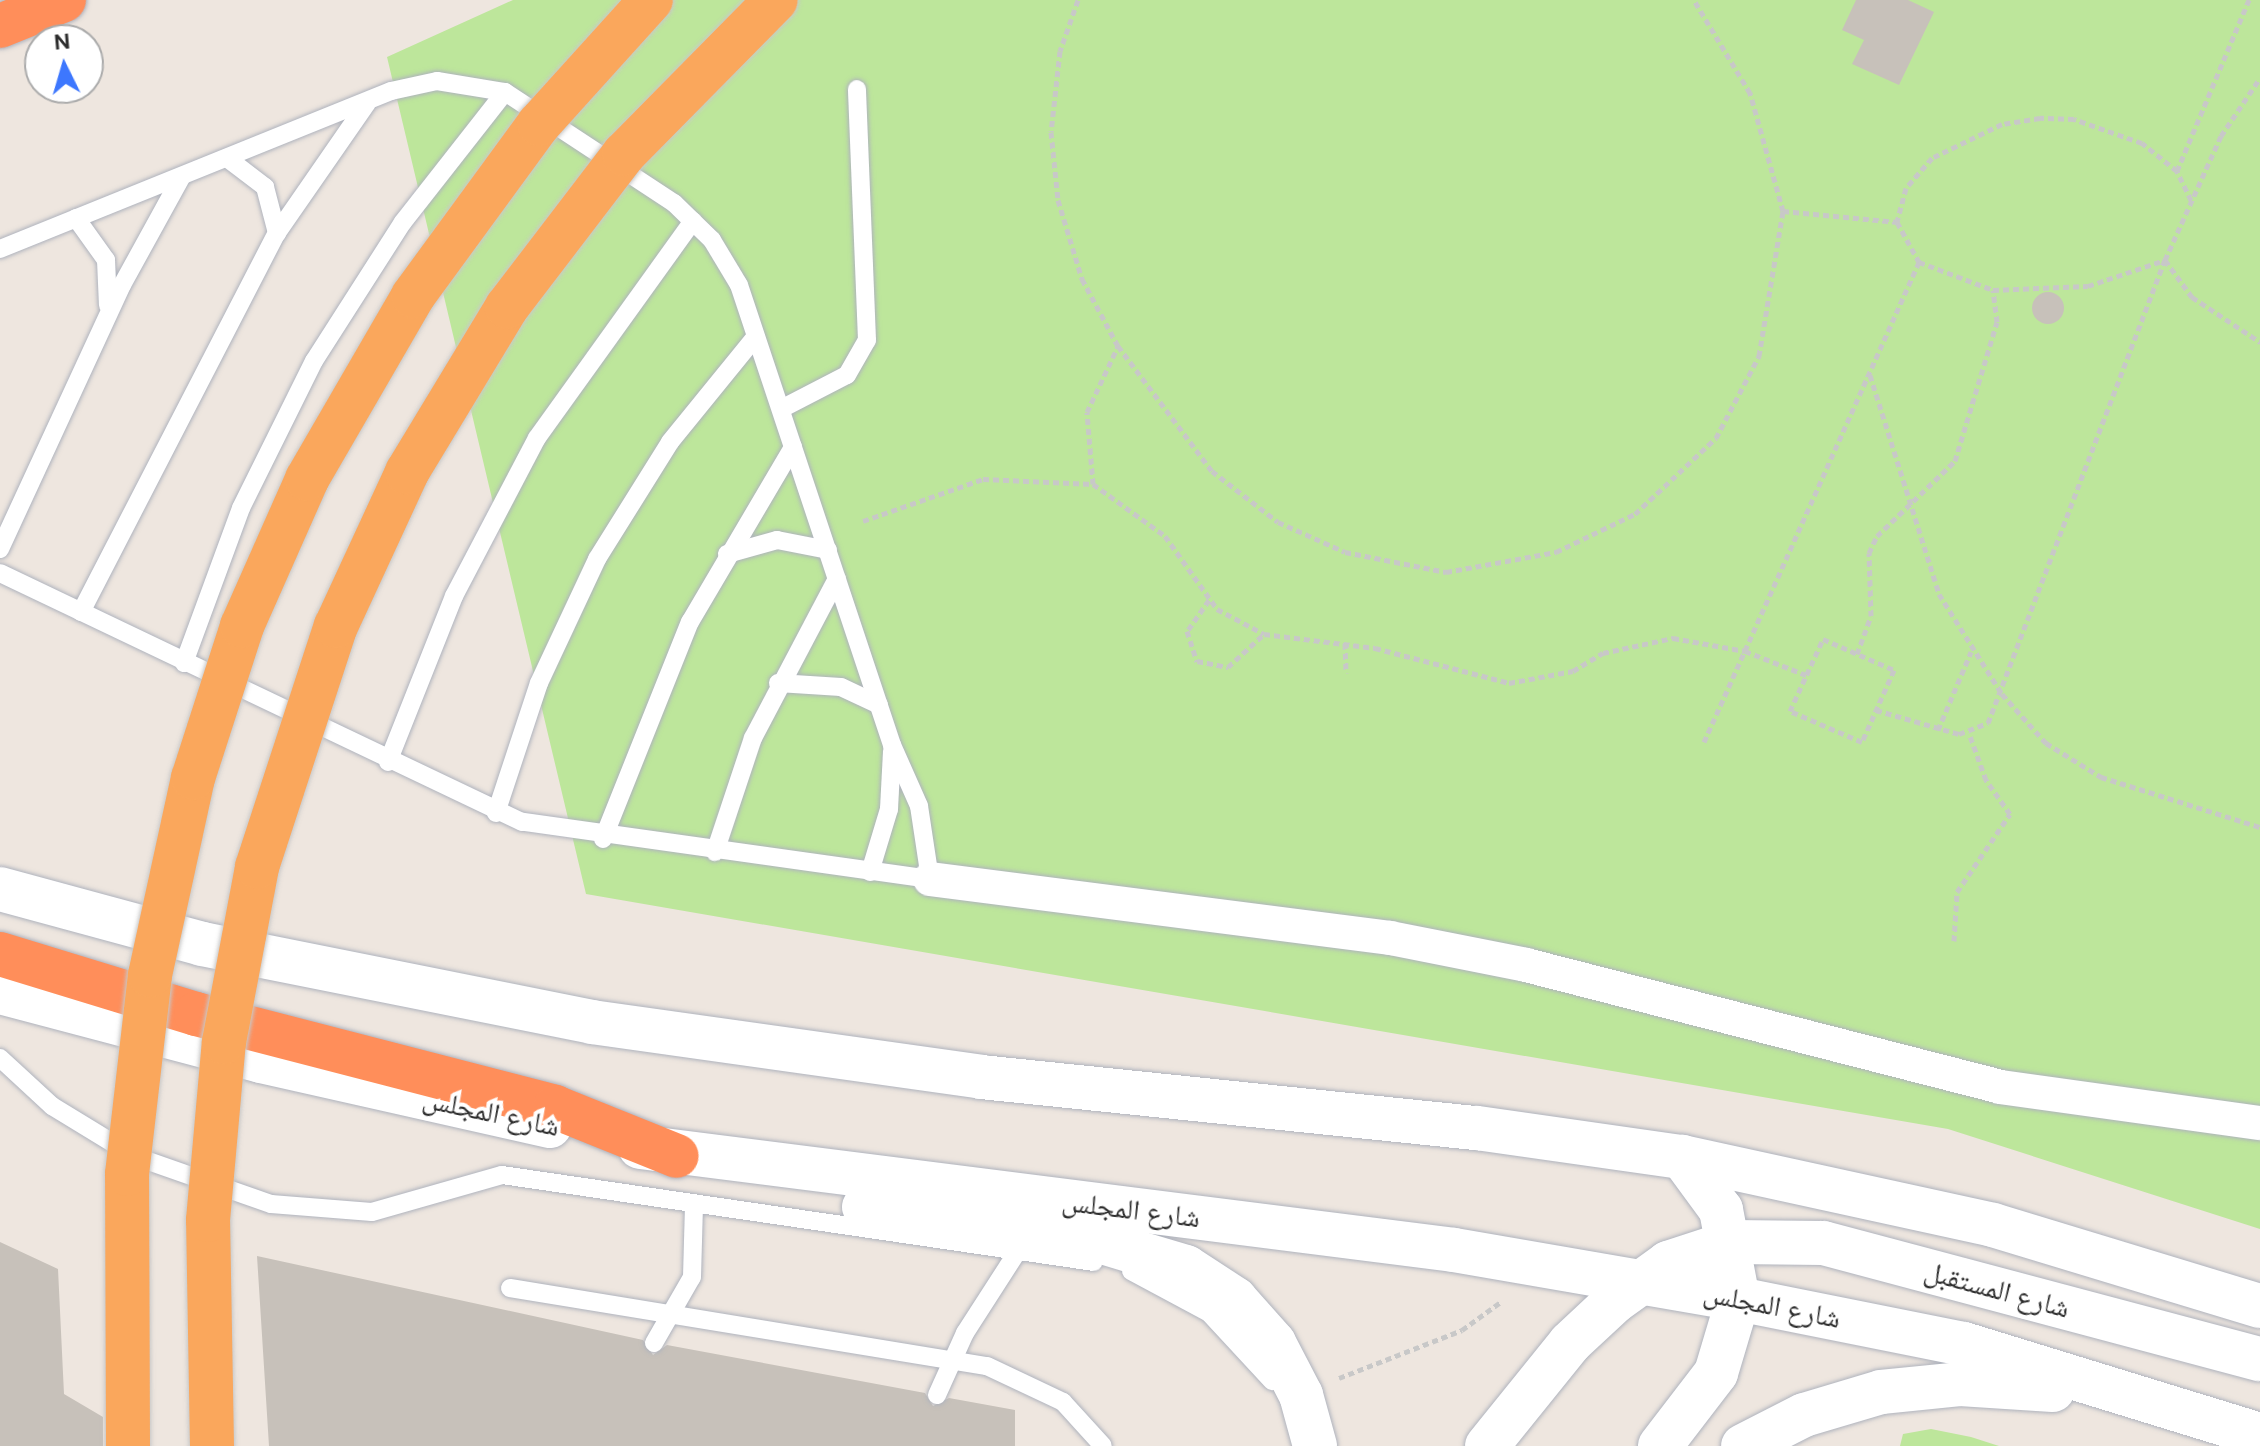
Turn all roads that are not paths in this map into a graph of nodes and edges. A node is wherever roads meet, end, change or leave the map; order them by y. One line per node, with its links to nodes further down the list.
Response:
1 (64, 0): 4 (highway)
2 (651, 0): 55 (highway, bridge)
3 (776, 0): 56 (highway, bridge)
4 (0, 26)
5 (857, 89): 16 (lane)
6 (505, 92): 7 (lane); 11 (lane); 24 (lane)
7 (369, 100): 8 (lane); 12 (lane)
8 (227, 158): 9 (lane); 12 (lane)
9 (182, 176): 10 (lane); 14 (lane)
10 (76, 218): 13 (lane); 14 (lane)
11 (693, 221): 15 (lane); 28 (lane)
12 (277, 233): 23 (lane)
13 (0, 249)
14 (105, 323): 18 (lane)
15 (756, 336): 16 (lane); 29 (lane)
16 (781, 409): 17 (lane)
17 (793, 447): 19 (lane); 20 (lane)
18 (0, 549)
19 (828, 550): 20 (lane); 22 (lane)
20 (727, 554): 30 (lane)
21 (0, 573): 23 (lane)
22 (837, 579): 25 (lane); 26 (lane)
23 (81, 612): 24 (lane)
24 (184, 663): 28 (lane)
25 (778, 683): 26 (lane); 31 (lane)
26 (879, 705): 27 (lane)
27 (892, 745): 32 (lane); 33 (lane)
28 (388, 762): 29 (lane)
29 (496, 813): 30 (lane)
30 (603, 839): 31 (lane)
31 (715, 852): 32 (lane)
32 (870, 872): 33 (lane)
33 (930, 879): 38 (street)
34 (0, 889): 40 (main road)
35 (0, 954): 39 (highway)
36 (0, 992): 39 (main road, شارع المجلس)
37 (0, 1058): 41 (lane)
38 (2260, 1123)
39 (677, 1156): 44 (main road, شارع المجلس); 59 (main road)
40 (1682, 1157): 42 (main road); 47 (main road)
41 (694, 1207): 43 (lane); 48 (lane)
42 (1732, 1242): 44 (main road, شارع المستقبل); 46 (main road); 50 (main road, شارع المستقبل)
43 (1016, 1254): 51 (lane); 58 (lane)
44 (1640, 1282): 46 (main road, شارع المجلس); 60 (main road, شارع المستقبل)
45 (510, 1288): 48 (lane)
46 (1738, 1299): 53 (main road, شارع المجلس); 61 (main road)
47 (2260, 1306)
48 (673, 1320): 49 (lane); 51 (lane)
49 (654, 1343)
50 (2260, 1359)
51 (951, 1360): 52 (lane); 57 (lane)
52 (937, 1395)
53 (2177, 1406): 54 (main road, شارع المجلس); 62 (main road)
54 (2260, 1435)
55 (128, 1446)
56 (212, 1446)
57 (1103, 1446)
58 (1302, 1446)
59 (1315, 1446)
60 (1487, 1446)
61 (1660, 1446)
62 (1743, 1446)

